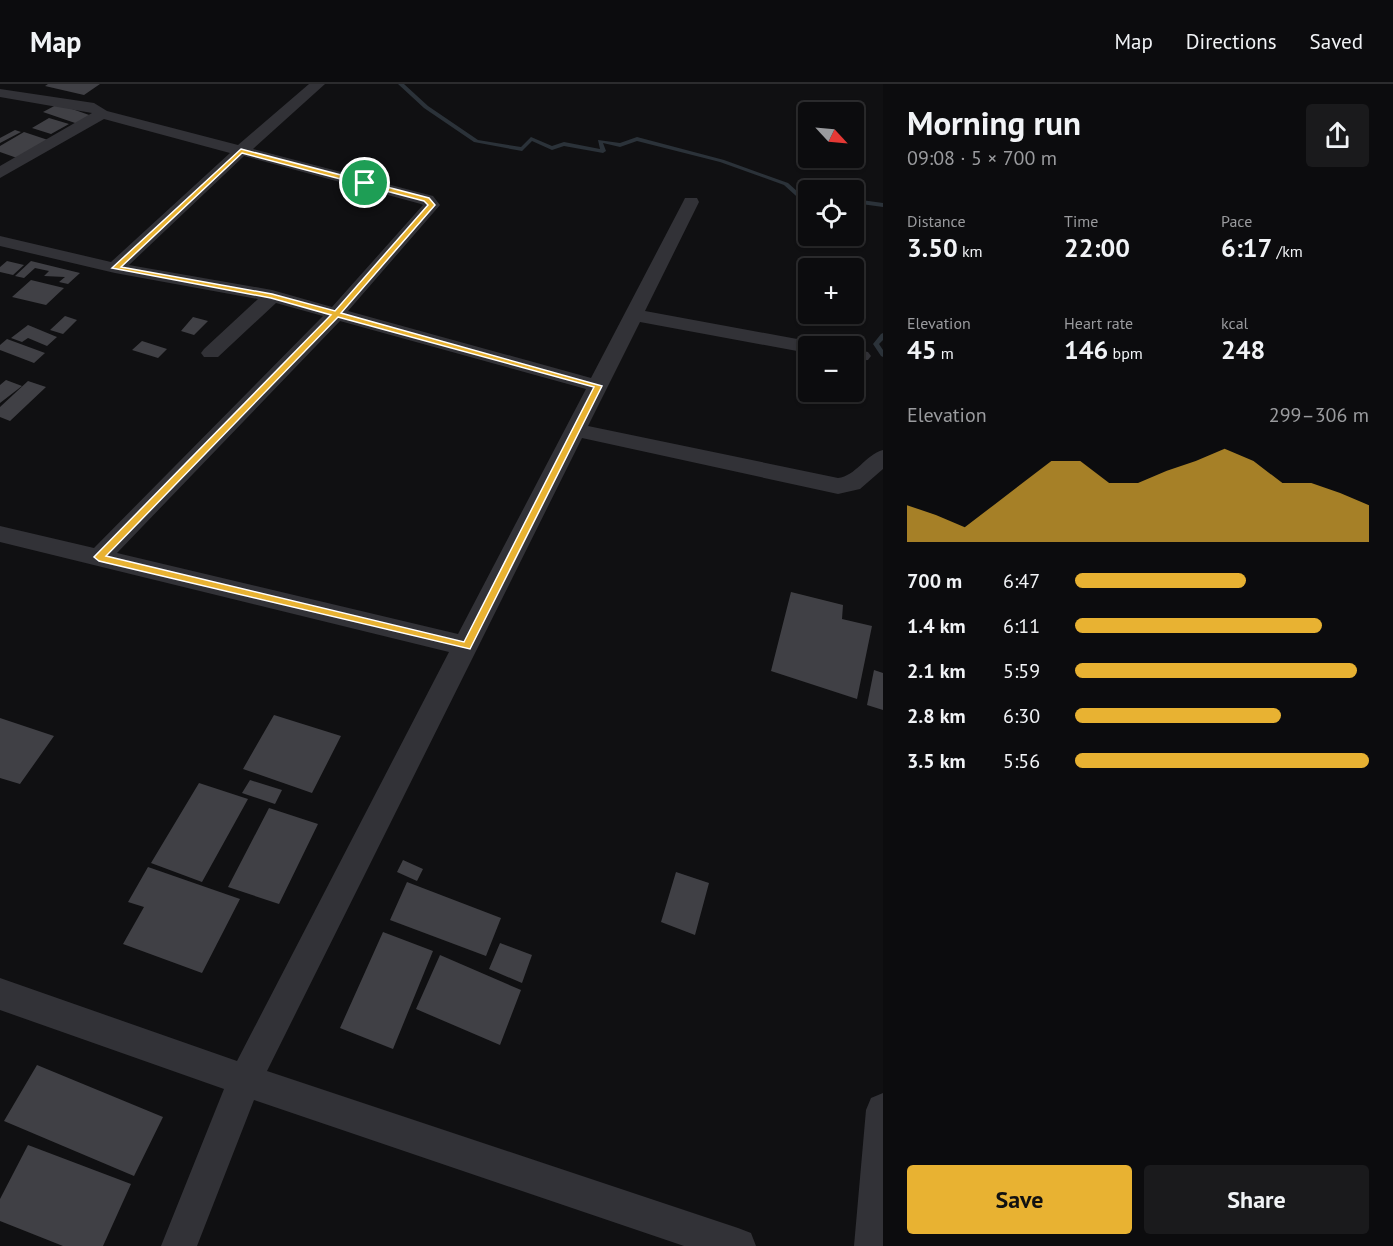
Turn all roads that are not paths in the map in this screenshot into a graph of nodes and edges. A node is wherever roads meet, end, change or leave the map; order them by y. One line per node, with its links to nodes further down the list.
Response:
1 (318, 84): 4 (street)
2 (0, 93): 3 (street)
3 (102, 114): 4 (street); 5 (street)
4 (241, 151): 8 (street); 10 (street)
5 (0, 173)
6 (691, 202): 11 (street)
7 (0, 241): 8 (street)
8 (115, 268): 9 (street)
9 (272, 296): 10 (street); 13 (street)
10 (336, 314): 14 (street); 18 (street)
11 (634, 315): 12 (street); 14 (street)
12 (798, 344)
13 (212, 353)
14 (598, 386): 15 (street)
15 (576, 430): 16 (street); 19 (street)
16 (883, 457)
17 (0, 534): 18 (street)
18 (99, 557): 19 (street)
19 (467, 646): 21 (street)
20 (0, 994): 21 (street)
21 (245, 1080): 23 (street); 24 (street)
22 (883, 1110): 25 (street)
23 (179, 1246)
24 (738, 1246)
25 (872, 1246)

